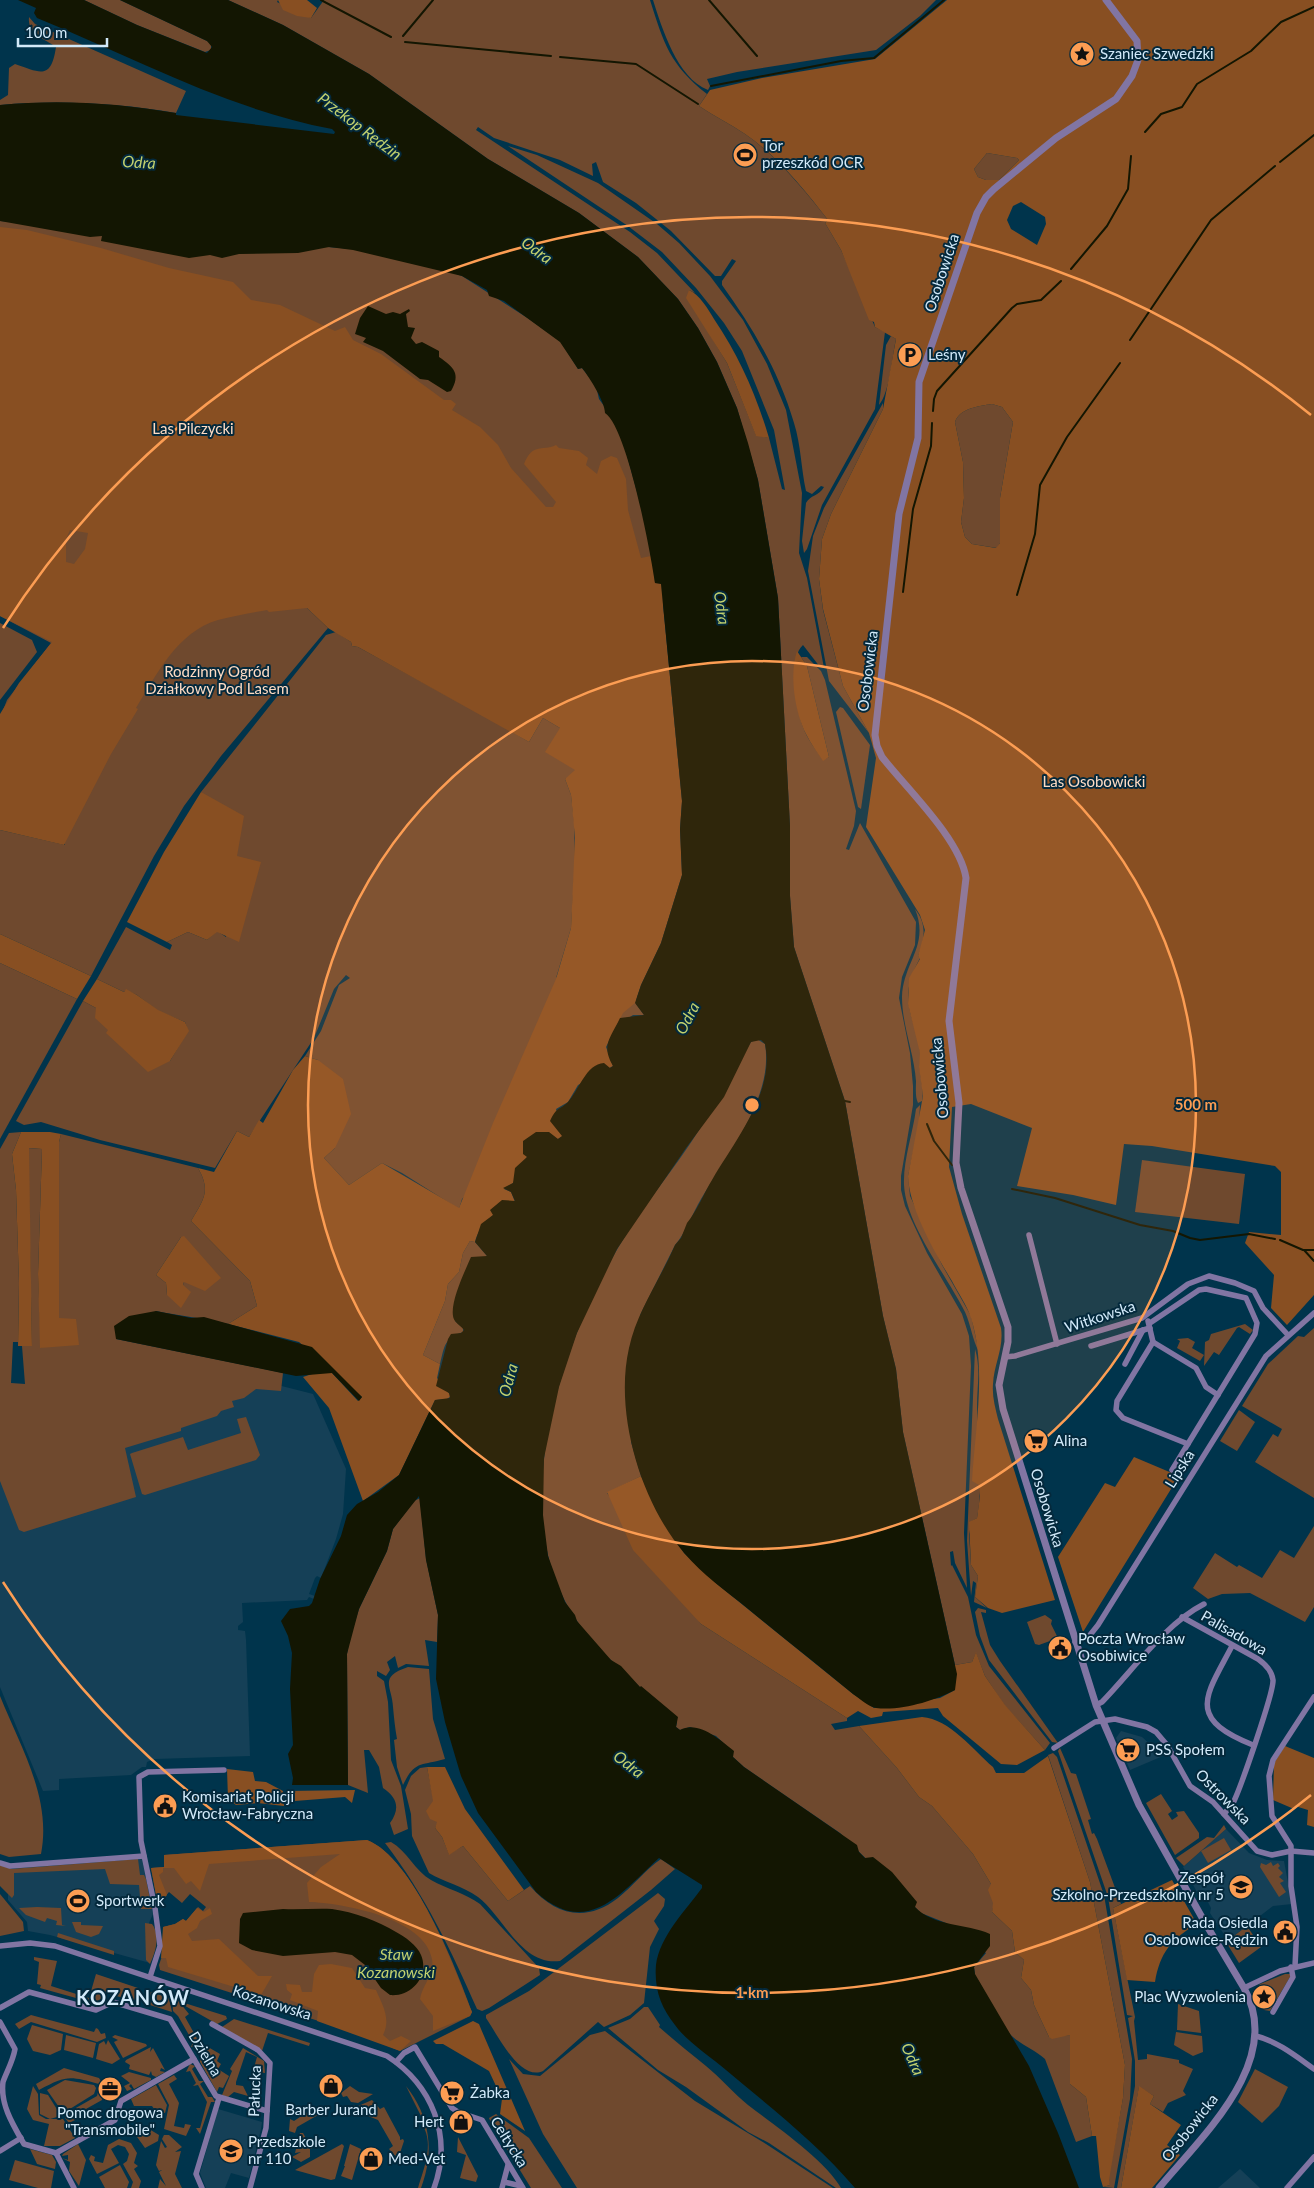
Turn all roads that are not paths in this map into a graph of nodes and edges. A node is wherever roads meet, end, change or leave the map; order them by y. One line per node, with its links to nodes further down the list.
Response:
1 (1106, 0): 10 (street, Osobowicka)
2 (1029, 1235): 8 (street)
3 (1314, 1312): 6 (street, Lipska)
4 (1145, 1316): 5 (street); 6 (street, Witkowska); 8 (street, Witkowska)
5 (1147, 1327): 7 (street); 9 (street); 11 (street); 12 (street)
6 (1288, 1335): 17 (street, Lipska)
7 (1152, 1342): 12 (street); 13 (street)
8 (1057, 1344): 10 (street, Witkowska)
9 (1091, 1346)
10 (1005, 1357): 17 (street, Osobowicka)
11 (1124, 1364)
12 (1218, 1395): 13 (street)
13 (1188, 1444): 14 (street)
14 (1172, 1470)
15 (1204, 1604): 16 (street)
16 (1182, 1617): 18 (street, Palisadowa); 20 (street)
17 (1074, 1642): 20 (street, Osobowicka)
18 (1232, 1646): 22 (street, Palisadowa); 22 (street)
19 (1314, 1697): 26 (street)
20 (1096, 1705): 21 (street, Osobowicka)
21 (1102, 1720): 23 (street); 25 (street, Ostrowska); 34 (street, Osobowicka)
22 (1253, 1745): 25 (street, Palisadowa)
23 (1054, 1748)
24 (224, 1770): 28 (street)
25 (1224, 1814): 26 (street, Ostrowska)
26 (1291, 1851): 27 (street, Ostrowska); 32 (street)
27 (1314, 1853)
28 (144, 1856): 29 (street); 33 (street)
29 (0, 1863)
30 (0, 1946): 33 (street, Kozanowska)
31 (1314, 1963): 32 (street)
32 (1293, 1967): 34 (street); 36 (street)
33 (150, 1977): 41 (street, Kozanowska)
34 (1244, 1988): 39 (street, Osobowicka)
35 (0, 2008): 40 (street, Dzielna)
36 (1273, 2012)
37 (0, 2022): 45 (street)
38 (212, 2024): 44 (street, Pałucka)
39 (1256, 2036): 42 (street); 56 (street, Osobowicka)
40 (194, 2059): 43 (street, Dzielna); 47 (street)
41 (396, 2062): 49 (street, Celtycka); 55 (street, Kozanowska)
42 (1314, 2069)
43 (219, 2098): 44 (street); 53 (street, Dzielna)
44 (267, 2111): 54 (street, Pałucka)
45 (21, 2138): 46 (street); 47 (street)
46 (0, 2151)
47 (56, 2153): 52 (street)
48 (1314, 2157): 57 (street)
49 (508, 2165): 50 (street); 51 (street, Celtycka)
50 (503, 2185): 51 (street)
51 (522, 2187)
52 (74, 2188)
53 (202, 2188)
54 (250, 2188)
55 (434, 2188)
56 (1159, 2188)
57 (1287, 2188)

